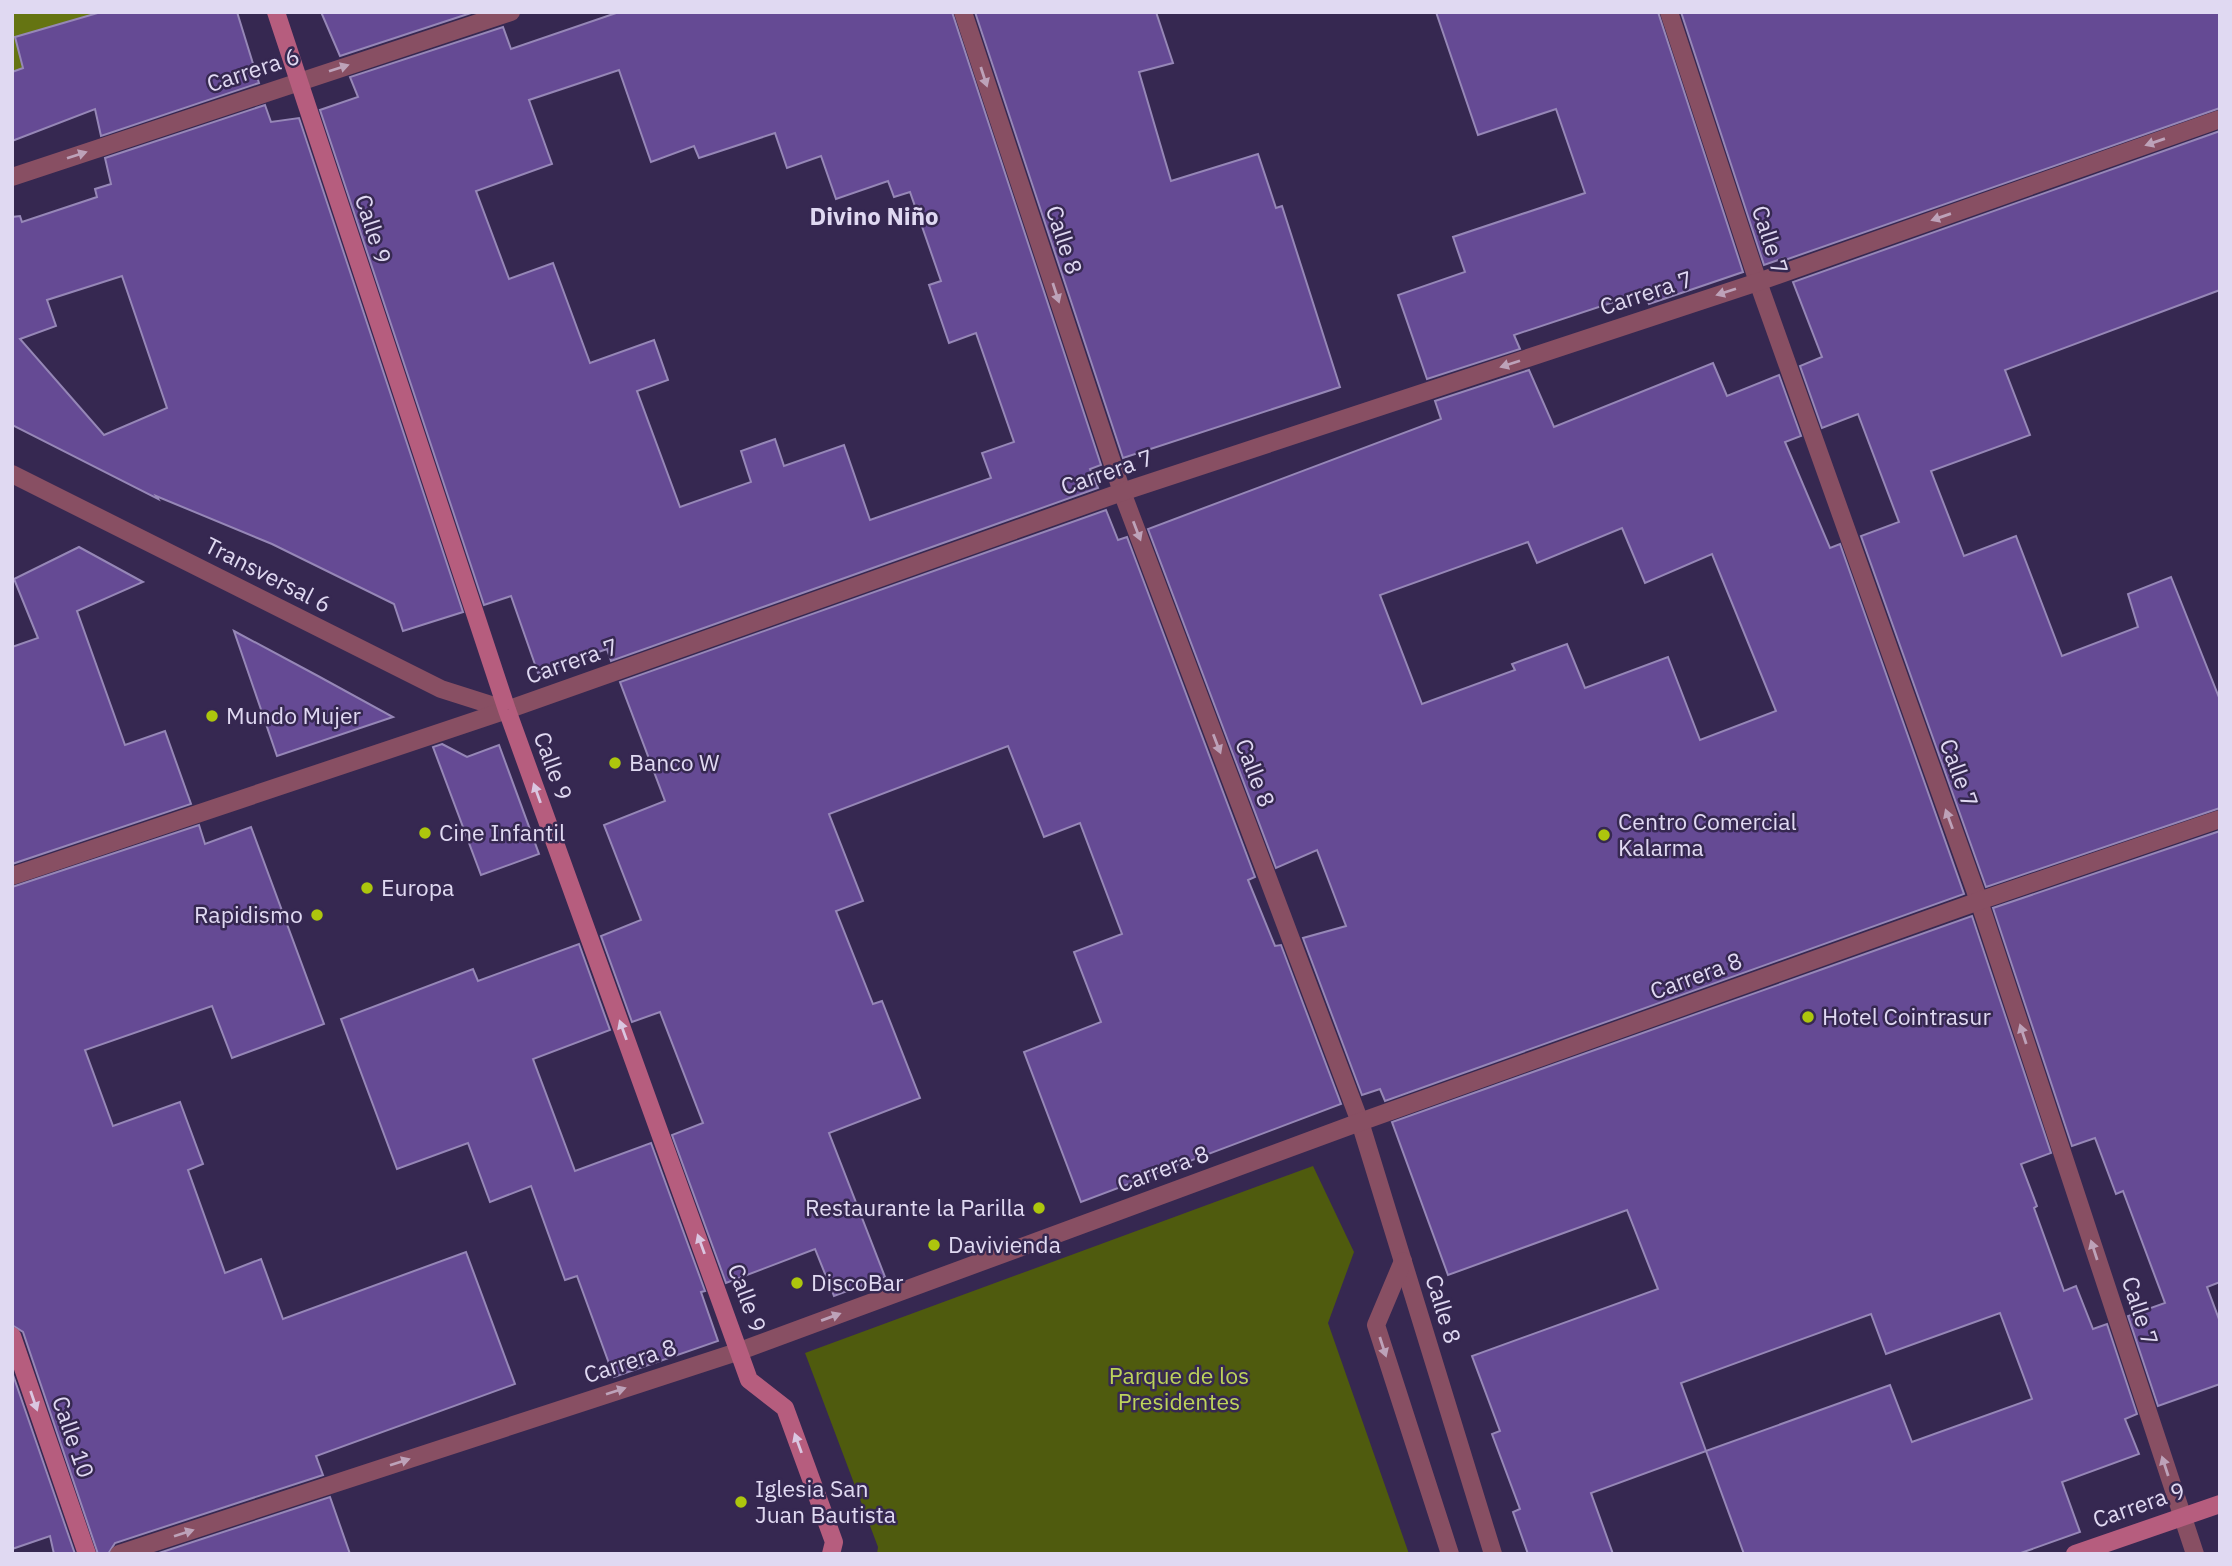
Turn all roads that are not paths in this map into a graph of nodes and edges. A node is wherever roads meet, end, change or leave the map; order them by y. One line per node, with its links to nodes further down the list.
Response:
1 (276, 12): 5 (main road, Calle 9)
2 (511, 12): 5 (street, Carrera 6, one-way to 2)
3 (962, 12): 10 (street, Calle 8, one-way to 10)
4 (1670, 12): 8 (street, Calle 7)
5 (298, 81): 7 (street, Carrera 6, one-way to 5); 11 (main road, Calle 9)
6 (2220, 119): 8 (street, Carrera 7, one-way to 8)
7 (12, 177)
8 (1758, 282): 10 (street, Carrera 7, one-way to 10); 14 (street, Calle 7, one-way to 8)
9 (12, 474): 11 (street, Transversal 6)
10 (1122, 492): 11 (street, Carrera 7); 15 (street, Calle 8, one-way to 15)
11 (506, 710): 13 (street, Carrera 7); 18 (main road, Calle 9, one-way to 11)
12 (2220, 819): 14 (street, Carrera 8)
13 (12, 876)
14 (1979, 901): 15 (street, Carrera 8); 20 (street, Calle 7, one-way to 14)
15 (1360, 1122): 16 (street, Calle 8); 18 (street, Carrera 8, one-way to 15)
16 (1402, 1261): 24 (street, one-way to 24); 25 (street, Calle 8)
17 (12, 1336): 21 (main road, Calle 10, one-way to 21)
18 (740, 1351): 22 (street, Carrera 8, one-way to 18); 23 (main road, Calle 9, one-way to 18)
19 (2220, 1504): 20 (main road, Carrera 9)
20 (2182, 1516): 26 (main road, Carrera 9); 27 (street, Calle 7)
21 (87, 1554)
22 (119, 1554)
23 (831, 1554)
24 (1450, 1554)
25 (1493, 1554)
26 (2075, 1554)
27 (2195, 1554)

